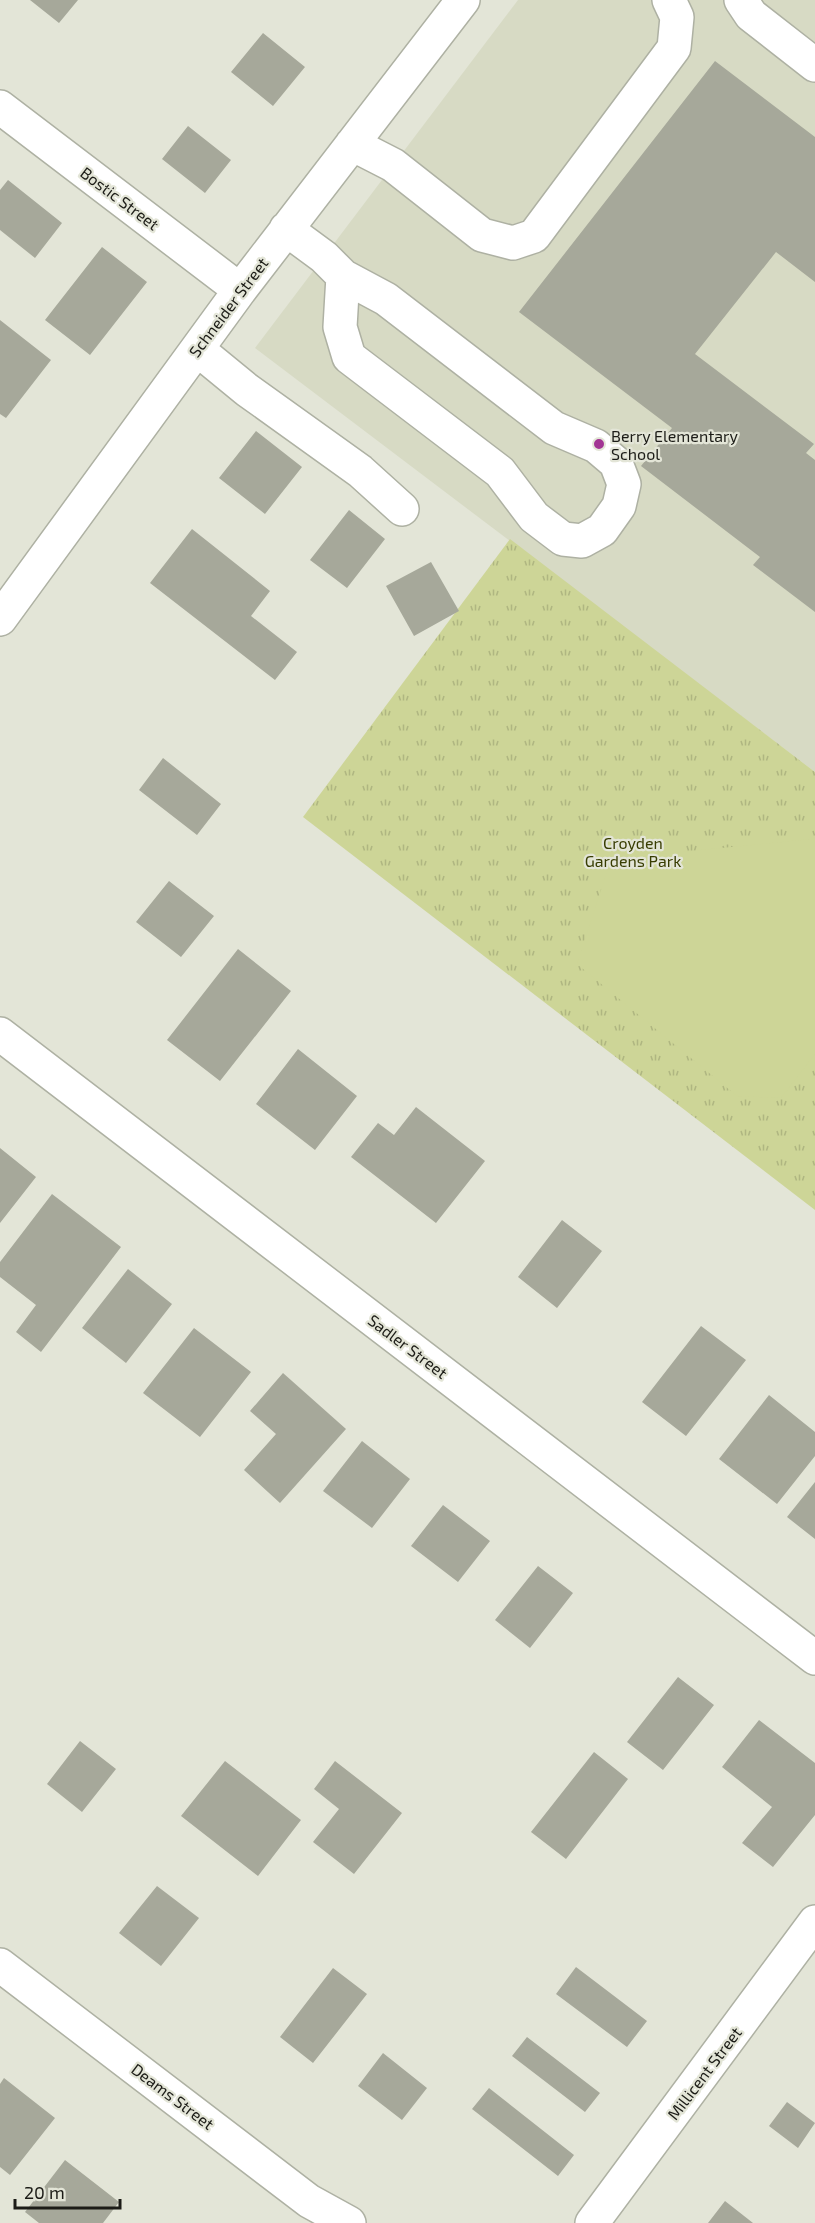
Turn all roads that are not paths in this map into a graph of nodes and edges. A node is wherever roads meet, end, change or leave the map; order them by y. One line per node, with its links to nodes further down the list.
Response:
1 (463, 0): 6 (street, Schneider Street)
2 (669, 0): 6 (street)
3 (741, 0): 4 (street)
4 (815, 65)
5 (0, 107): 9 (street, Bostic Street)
6 (352, 144): 7 (street, Schneider Street)
7 (286, 230): 8 (street); 9 (street, Schneider Street)
8 (343, 276): 8 (street)
9 (240, 290): 10 (street, Schneider Street)
10 (196, 349): 11 (street); 12 (street, Schneider Street)
11 (402, 509)
12 (0, 619)
13 (0, 1034): 14 (street, Sadler Street)
14 (815, 1658)
15 (815, 1922): 18 (street, Millicent Street)
16 (0, 1965): 17 (street, Deams Street)
17 (348, 2223)
18 (592, 2223)

